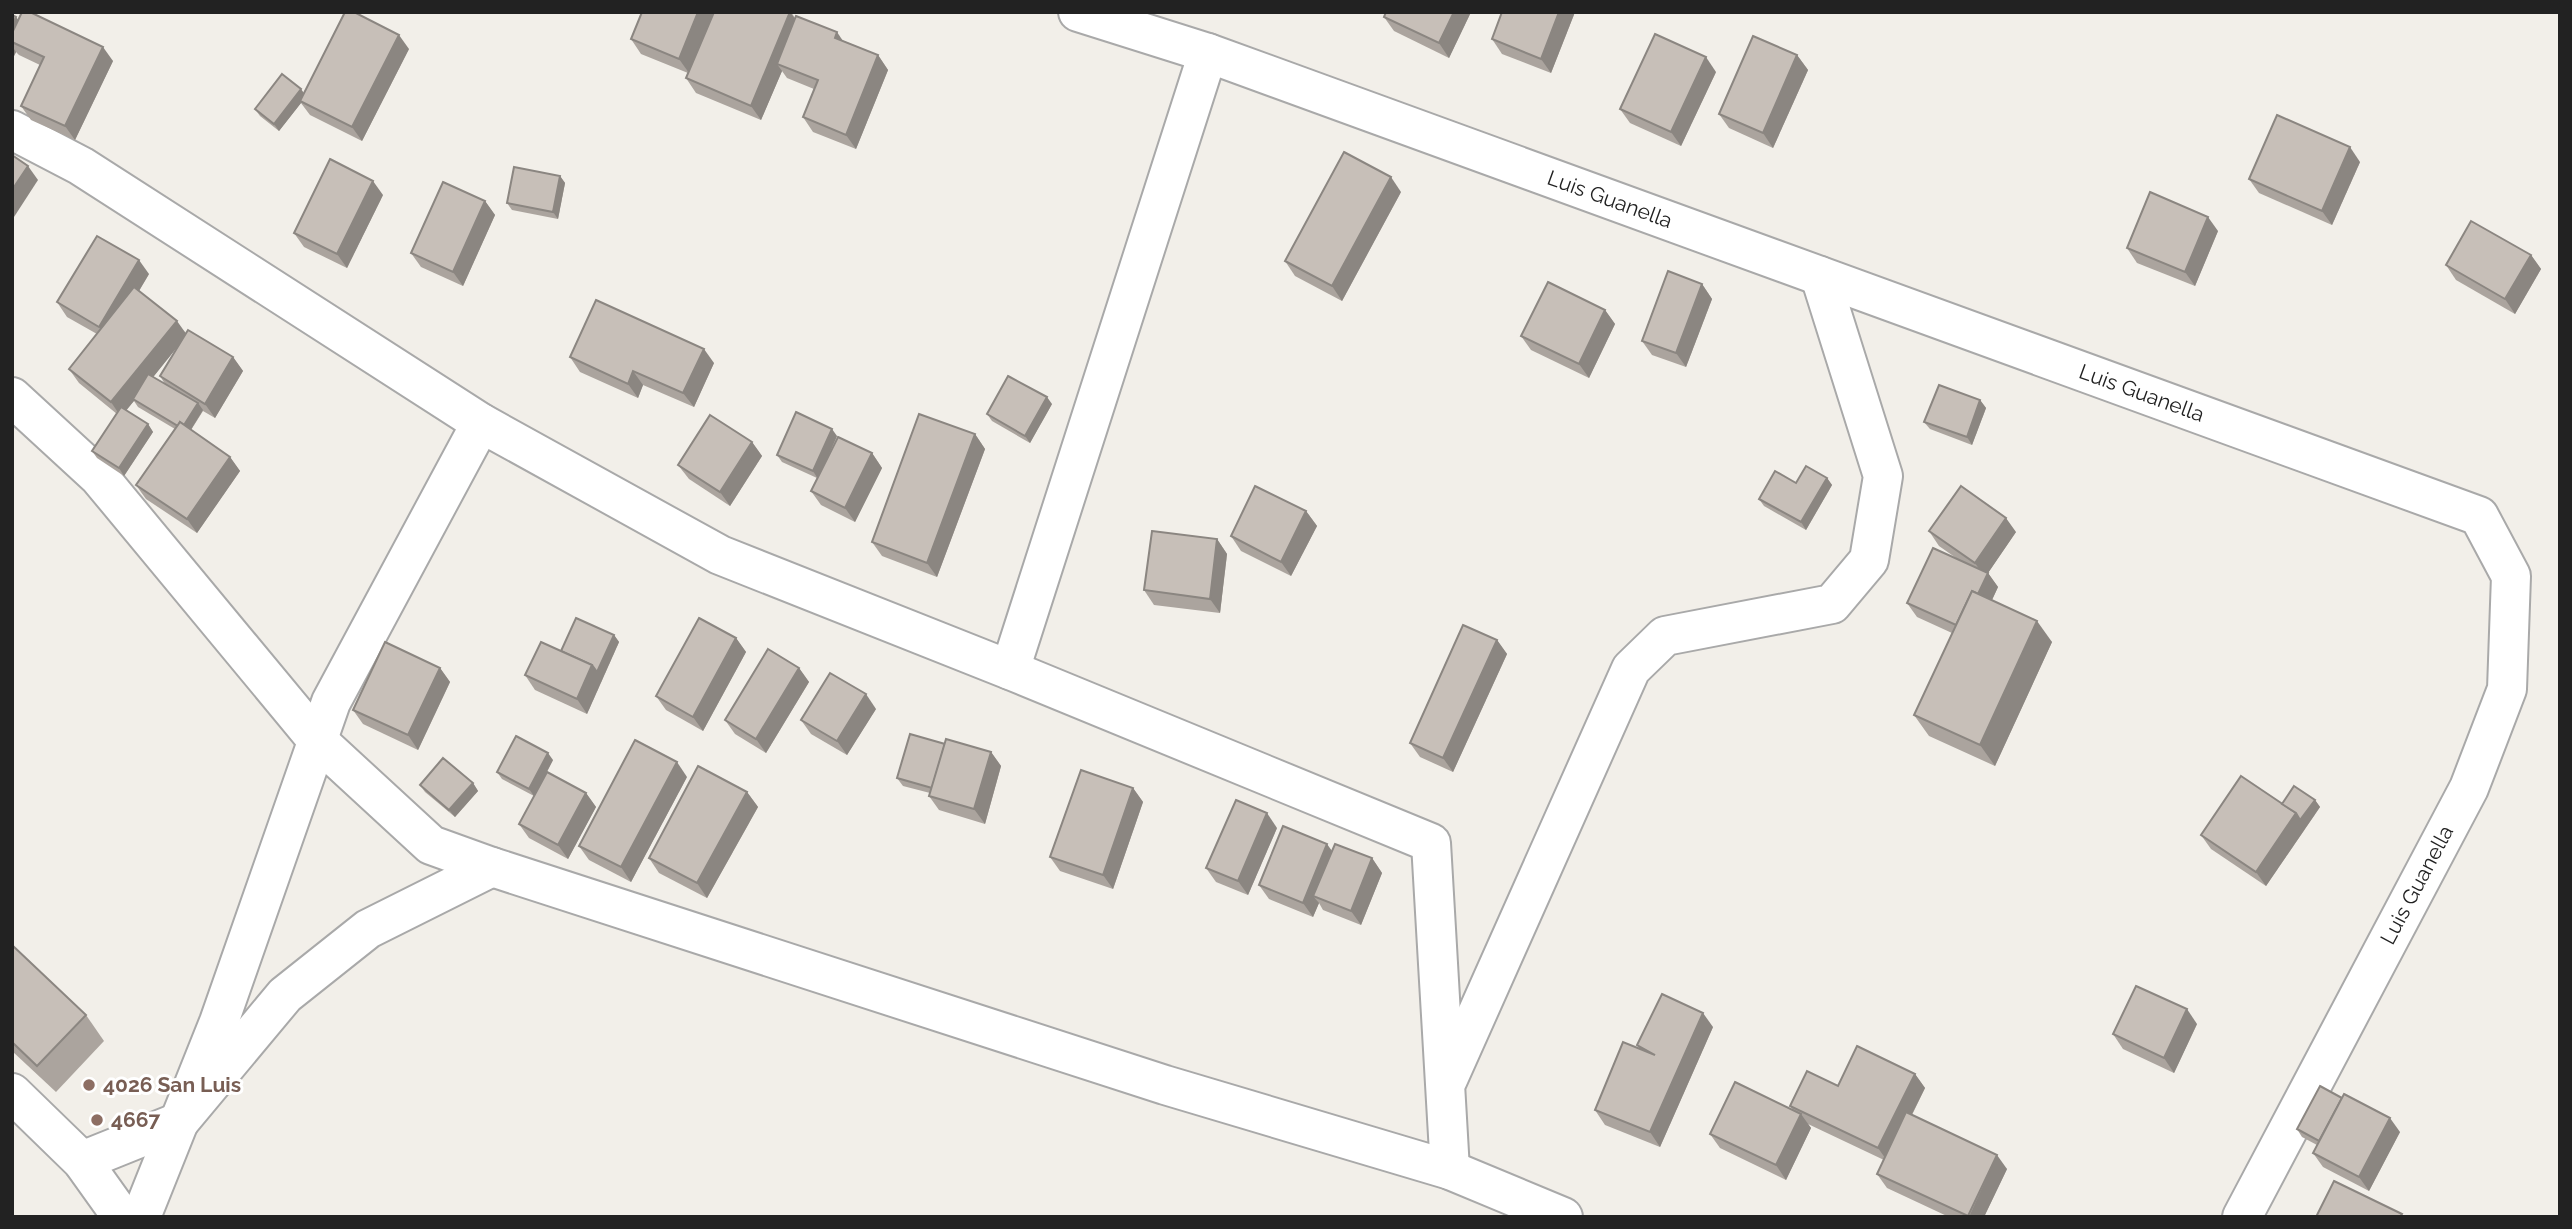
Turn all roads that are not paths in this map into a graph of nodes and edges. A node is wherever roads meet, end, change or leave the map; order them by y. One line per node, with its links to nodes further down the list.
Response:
1 (1078, 12): 2 (street, Luis Guanella)
2 (1208, 53): 4 (street, Luis Guanella); 7 (street)
3 (12, 130): 6 (street)
4 (1820, 276): 10 (street); 17 (street, Luis Guanella)
5 (12, 397): 8 (street)
6 (481, 423): 7 (street); 8 (street)
7 (1010, 670): 10 (street)
8 (317, 740): 9 (street); 12 (street)
9 (492, 867): 12 (street); 14 (street)
10 (1445, 1084): 14 (street)
11 (12, 1093): 13 (street)
12 (179, 1122): 13 (street); 15 (street)
13 (82, 1161): 15 (street)
14 (1450, 1170): 16 (street)
15 (146, 1212)
16 (1563, 1217)
17 (2242, 1217)

